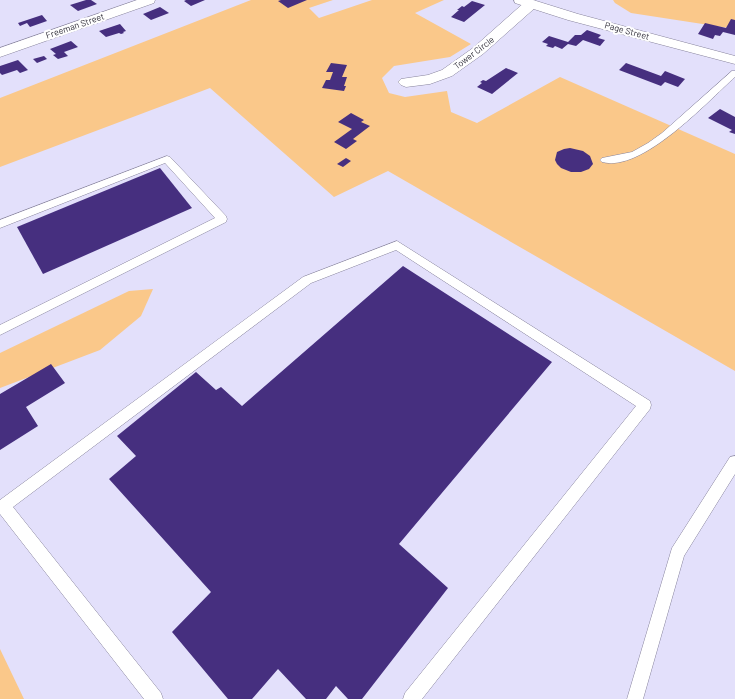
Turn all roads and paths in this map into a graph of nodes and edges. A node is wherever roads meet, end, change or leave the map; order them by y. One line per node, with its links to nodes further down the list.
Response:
1 (149, 0): 3 (street, Freeman Street)
2 (526, 2): 4 (street, Page Street); 6 (street, Tower Circle)
3 (0, 53)
4 (735, 60)
5 (735, 73): 7 (lane)
6 (406, 82)
7 (605, 160)
8 (0, 224): 9 (lane)
9 (0, 330)
10 (735, 462): 13 (lane)
11 (155, 699): 12 (lane)
12 (411, 699)
13 (635, 699)

